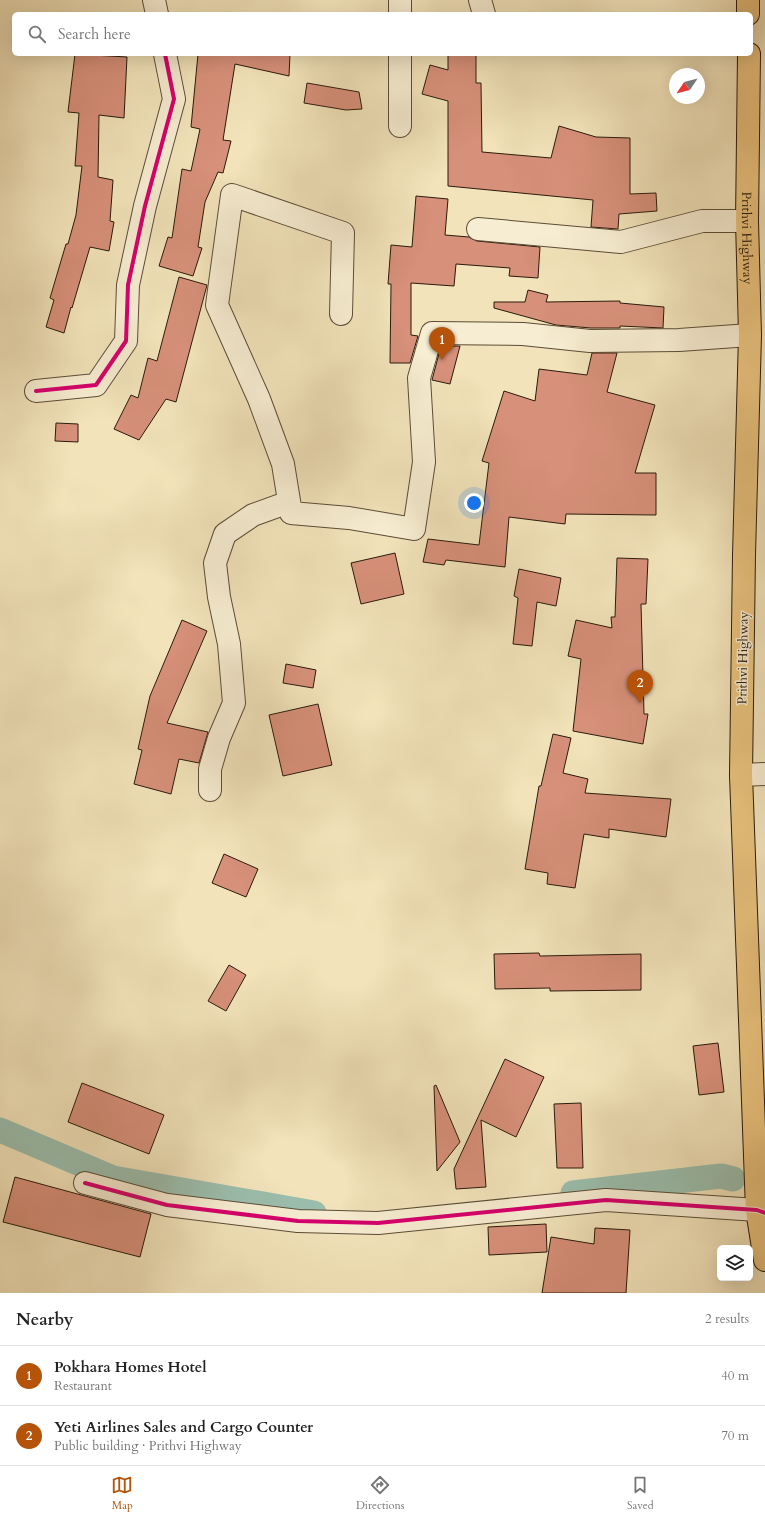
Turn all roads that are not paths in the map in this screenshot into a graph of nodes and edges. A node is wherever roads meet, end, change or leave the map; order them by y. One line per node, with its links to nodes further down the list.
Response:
1 (154, 0): 5 (street)
2 (400, 0): 6 (street)
3 (480, 0): 7 (street)
4 (748, 0): 8 (highway)
5 (157, 12)
6 (400, 12)
7 (483, 12)
8 (748, 12)
9 (165, 56): 17 (street)
10 (400, 56): 12 (street)
11 (748, 56): 13 (highway, Prithvi Highway)
12 (400, 126)
13 (747, 221): 14 (street); 16 (highway, Prithvi Highway)
14 (478, 229)
15 (341, 314): 18 (street)
16 (750, 336): 18 (street); 20 (highway, Prithvi Highway)
17 (36, 391)
18 (289, 502): 21 (street)
19 (765, 774): 20 (street)
20 (741, 775): 22 (highway, Prithvi Highway)
21 (210, 790)
22 (760, 1155): 24 (highway, Prithvi Highway)
23 (85, 1183): 24 (street)
24 (761, 1211): 25 (highway, Prithvi Highway)
25 (765, 1260)

